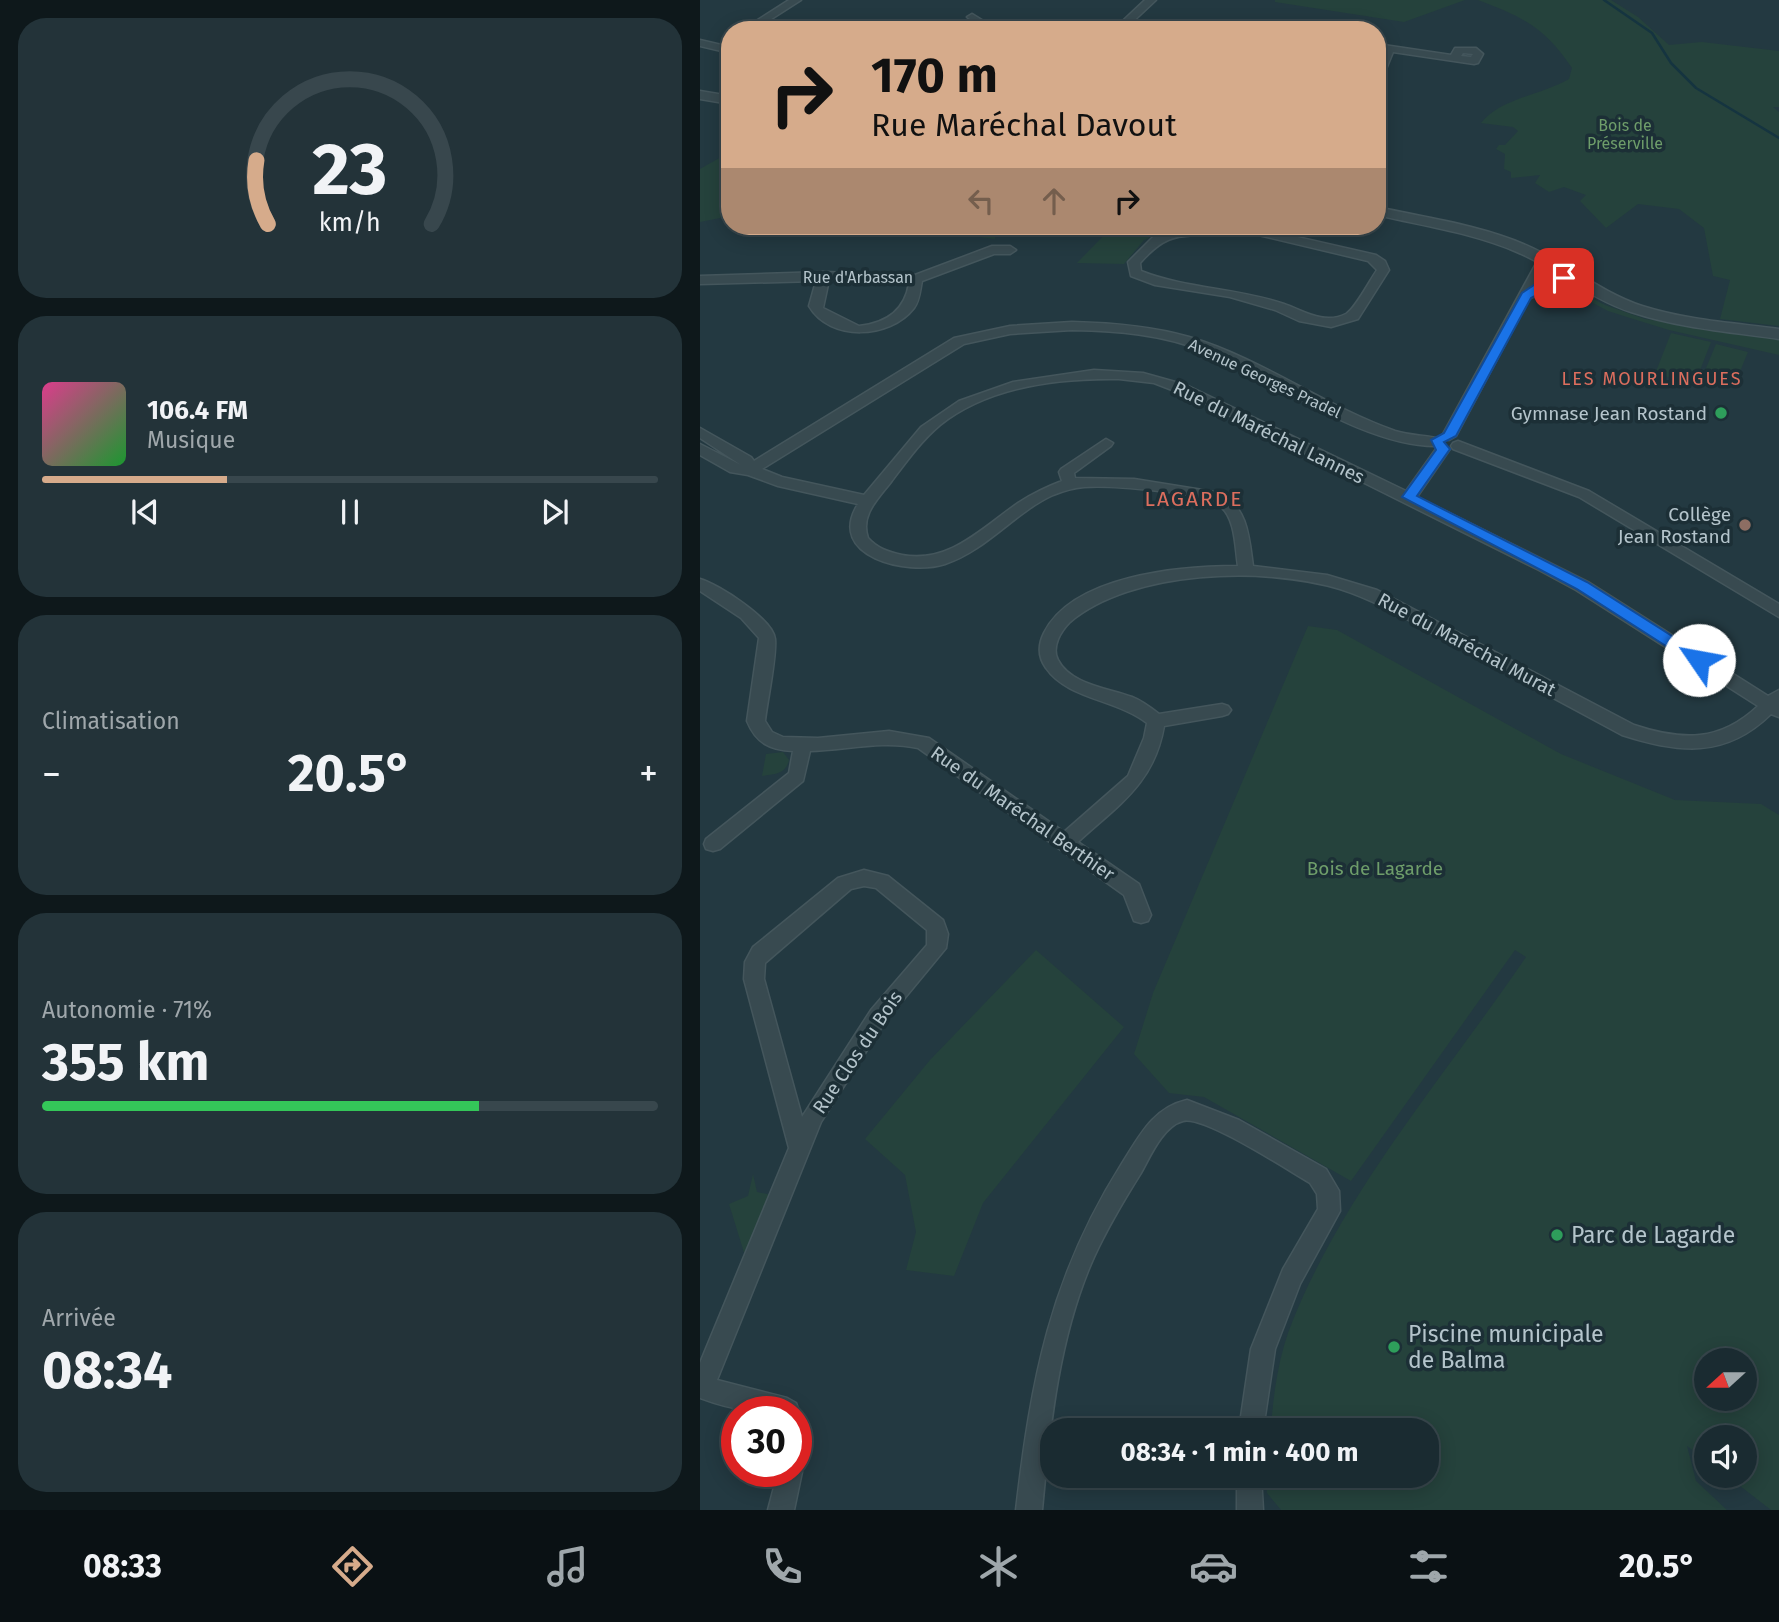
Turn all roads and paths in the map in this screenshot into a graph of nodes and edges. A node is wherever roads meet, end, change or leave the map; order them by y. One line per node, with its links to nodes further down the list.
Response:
1 (796, 0): 4 (street)
2 (1151, 0): 6 (street)
3 (972, 17): 5 (street)
4 (762, 21)
5 (978, 21)
6 (1128, 21)
7 (700, 43): 8 (street)
8 (721, 45)
9 (1386, 48): 10 (street)
10 (1389, 49): 11 (street); 12 (street)
11 (1386, 56)
12 (1455, 58)
13 (700, 95): 14 (street)
14 (721, 98)
15 (1386, 213): 19 (street)
16 (1164, 235): 17 (street)
17 (1273, 235)
18 (1010, 250): 22 (street, Rue d'Arbassan)
19 (1544, 260): 21 (street); 24 (street)
20 (824, 276): 22 (street, Rue d'Arbassan); 22 (street); 23 (street, Rue d'Arbassan)
21 (1569, 277): 24 (street); 25 (street)
22 (916, 279)
23 (700, 280)
24 (1527, 296): 28 (street)
25 (1779, 334)
26 (700, 432): 30 (street)
27 (1106, 443): 31 (street)
28 (1447, 443): 30 (street, Avenue Georges Pradel); 32 (street); 36 (street, Avenue Georges Pradel)
29 (700, 449): 30 (street)
30 (750, 470): 33 (street)
31 (1070, 484): 33 (street, Rue du Maréchal Lannes); 34 (street, Rue du Maréchal Lannes)
32 (1409, 497): 33 (street, Rue du Maréchal Lannes); 37 (street, Rue du Maréchal Lannes)
33 (868, 501)
34 (1246, 571): 37 (street, Rue du Maréchal Murat); 39 (street, Rue du Maréchal Murat)
35 (700, 584): 40 (street, Rue du Maréchal Berthier)
36 (1779, 611)
37 (1776, 704)
38 (1222, 710): 39 (street)
39 (1156, 721): 41 (street)
40 (803, 744): 41 (street, Rue du Maréchal Berthier); 42 (street)
41 (1064, 843): 43 (street, Rue du Maréchal Berthier)
42 (713, 844)
43 (1140, 915)
44 (799, 1146): 44 (street, Rue Clos du Bois); 45 (street, Rue Clos du Bois)
45 (700, 1386): 46 (street)
46 (727, 1396)
47 (1253, 1418): 51 (street)
48 (786, 1487): 50 (street)
49 (1249, 1488): 52 (street)
50 (780, 1510)
51 (1029, 1510)
52 (1250, 1510)

